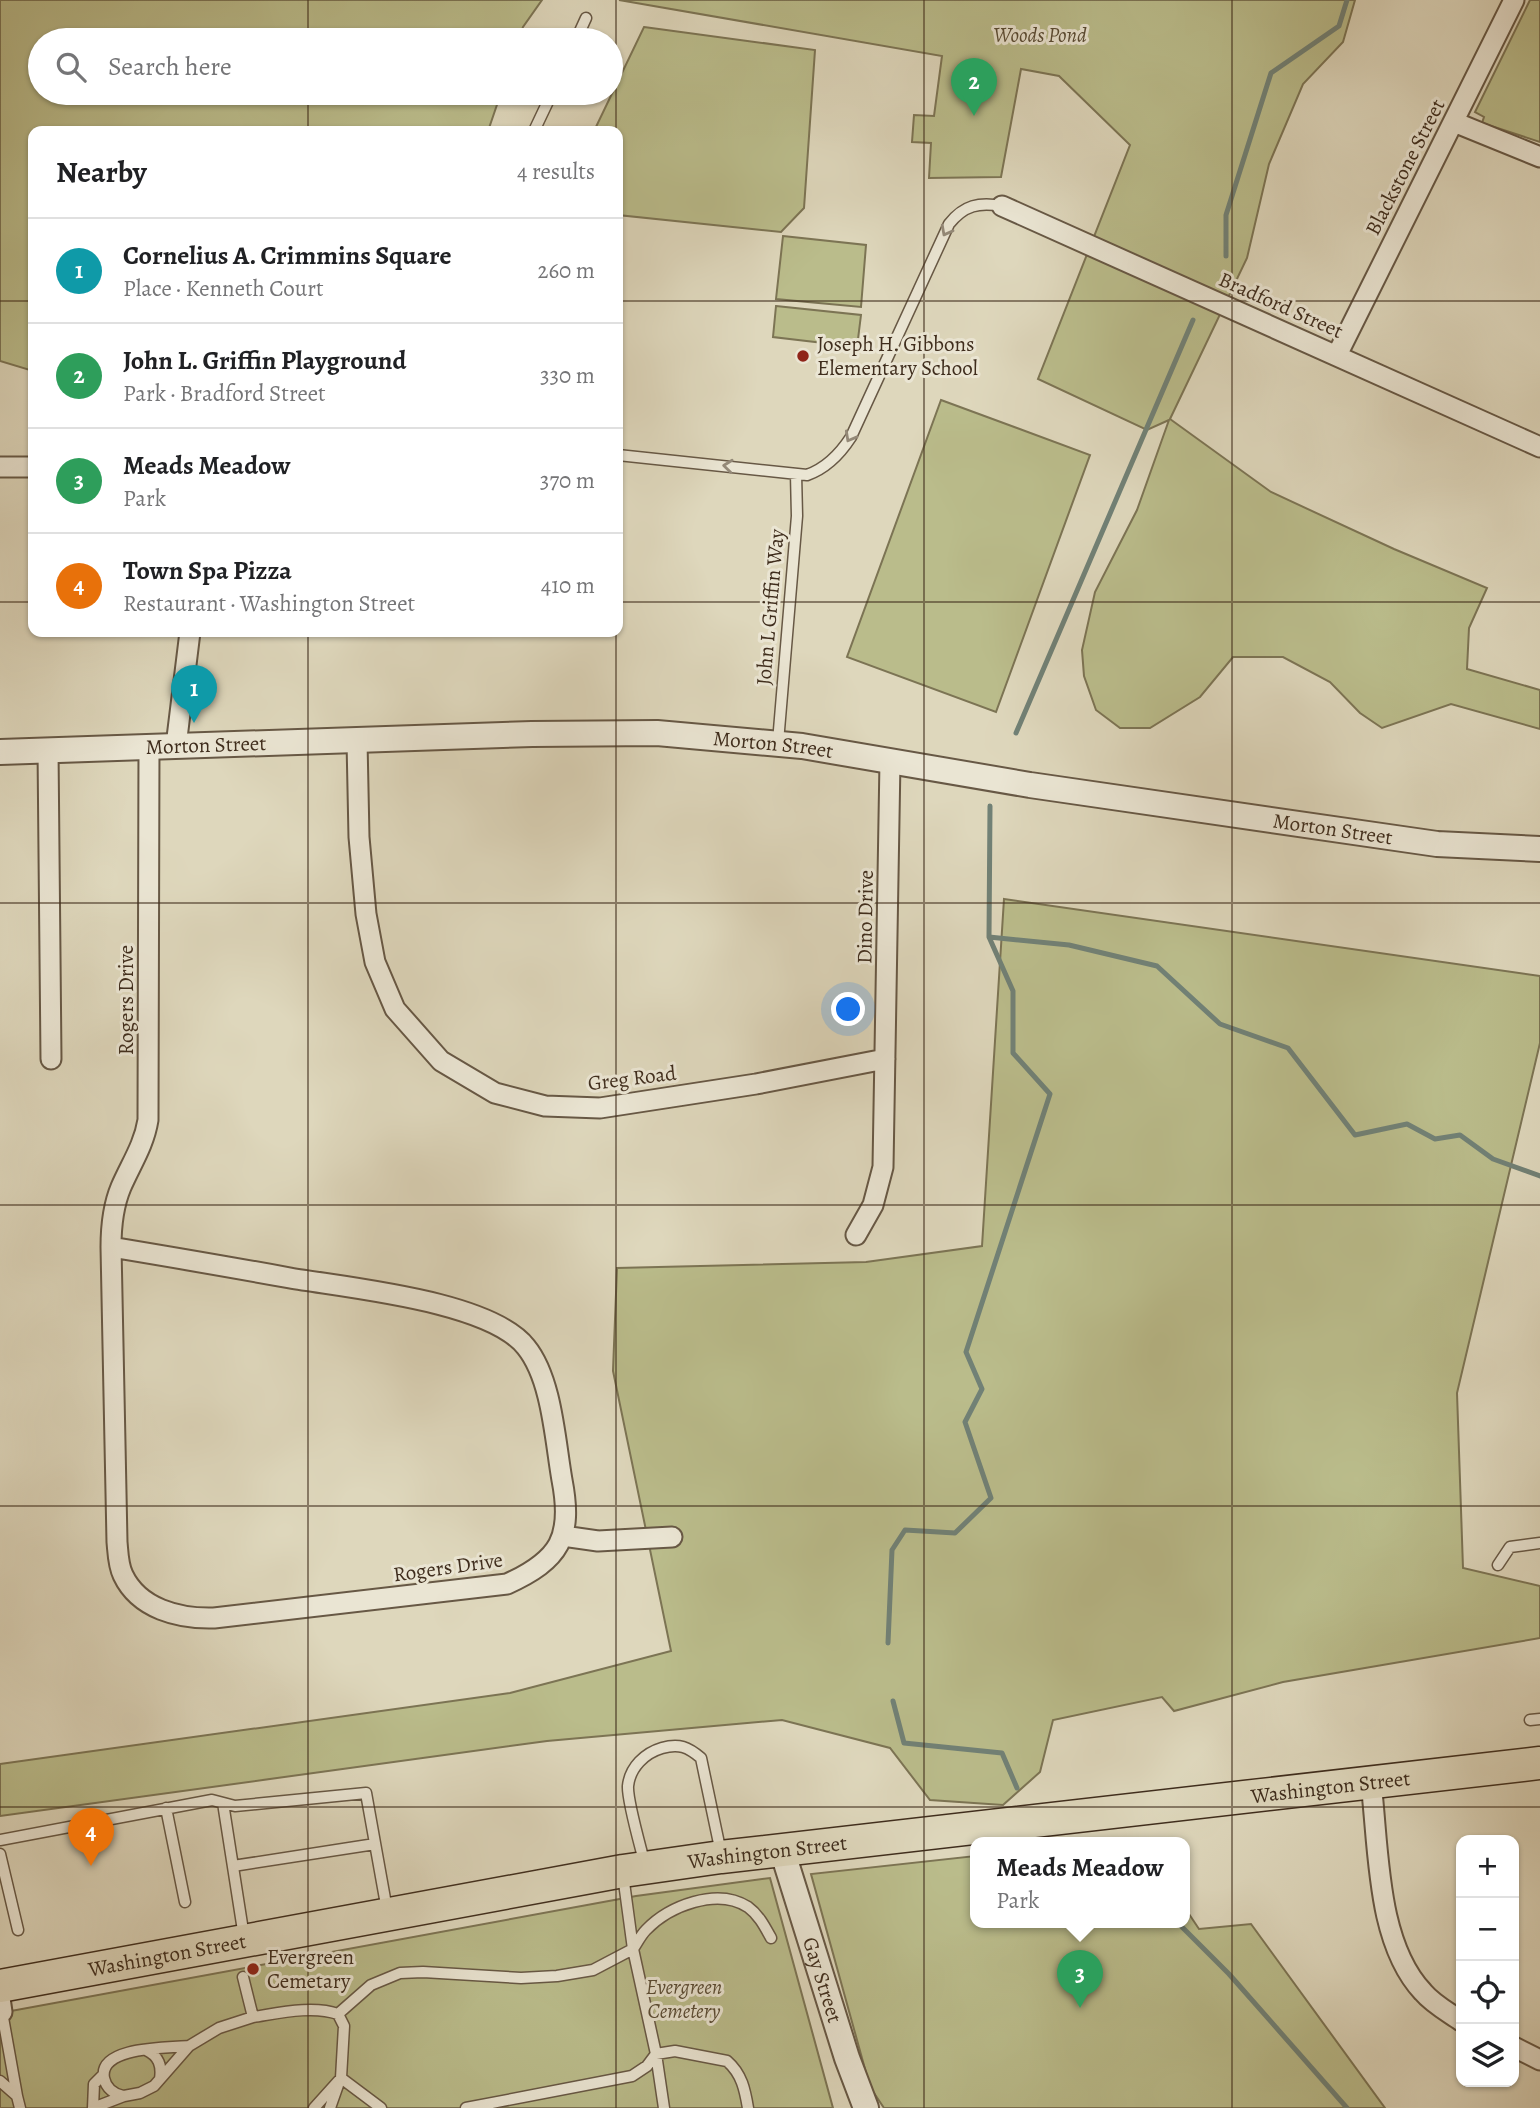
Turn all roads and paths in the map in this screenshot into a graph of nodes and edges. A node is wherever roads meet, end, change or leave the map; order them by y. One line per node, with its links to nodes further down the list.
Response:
1 (1514, 0): 5 (street, Blackstone Street)
2 (586, 18): 3 (lane)
3 (581, 28)
4 (546, 105): 6 (lane)
5 (1454, 121): 7 (street); 9 (street, Blackstone Street)
6 (536, 126)
7 (1540, 157)
8 (1002, 206): 9 (street, Bradford Street); 14 (lane, one-way to 14)
9 (1337, 355): 10 (street, Bradford Street)
10 (1540, 447)
11 (623, 456): 14 (lane, one-way to 11)
12 (0, 467): 13 (street)
13 (28, 467)
14 (796, 474): 17 (lane, John L Griffin Way)
15 (189, 637): 18 (street)
16 (357, 741): 17 (street, Morton Street); 18 (street, Morton Street); 25 (street, Greg Road)
17 (778, 743): 22 (street, Morton Street)
18 (176, 746): 19 (street, Morton Street)
19 (149, 747): 20 (street, Morton Street); 27 (street, Rogers Drive)
20 (48, 750): 21 (street, Morton Street); 24 (street)
21 (0, 752)
22 (890, 761): 23 (street, Morton Street); 25 (street, Dino Drive)
23 (1539, 843)
24 (51, 1059)
25 (885, 1059): 26 (street, Dino Drive)
26 (856, 1235)
27 (111, 1247): 28 (street); 28 (street, Rogers Drive)
28 (563, 1536): 29 (street)
29 (672, 1537)
30 (1540, 1543): 31 (lane)
31 (1498, 1565)
32 (1540, 1763): 33 (main road, Washington Street)
33 (1371, 1783): 38 (main road, Washington Street); 53 (street)
34 (223, 1803): 35 (lane); 37 (lane); 41 (lane)
35 (166, 1808): 36 (lane); 43 (lane)
36 (0, 1840)
37 (375, 1844): 41 (lane); 44 (lane)
38 (782, 1850): 40 (main road, Washington Street); 73 (street, Gay Street)
39 (0, 1856): 45 (lane)
40 (721, 1857): 42 (main road, Washington Street); 42 (lane)
41 (233, 1866): 47 (lane)
42 (634, 1869): 44 (main road, Washington Street); 48 (lane)
43 (186, 1902)
44 (388, 1914): 47 (main road, Washington Street)
45 (18, 1930)
46 (771, 1938): 48 (lane)
47 (244, 1940): 50 (main road, Washington Street)
48 (634, 1949): 51 (lane); 57 (lane)
49 (243, 1977): 52 (lane)
50 (1, 2004): 63 (lane)
51 (338, 2014): 52 (lane); 60 (lane)
52 (253, 2017): 54 (lane)
53 (1456, 2017)
54 (189, 2046): 55 (lane); 61 (lane)
55 (146, 2050): 59 (lane); 61 (lane)
56 (1519, 2050): 58 (street)
57 (656, 2054): 70 (lane); 71 (lane); 72 (lane)
58 (1540, 2060)
59 (103, 2075): 64 (lane); 66 (lane)
60 (341, 2078): 67 (lane); 68 (lane); 69 (lane)
61 (159, 2080): 64 (lane)
62 (0, 2081): 63 (lane)
63 (17, 2096): 65 (lane)
64 (124, 2096): 66 (lane)
65 (20, 2108)
66 (93, 2108)
67 (314, 2108)
68 (330, 2108)
69 (382, 2108)
70 (466, 2108)
71 (664, 2108)
72 (748, 2108)
73 (866, 2108)

